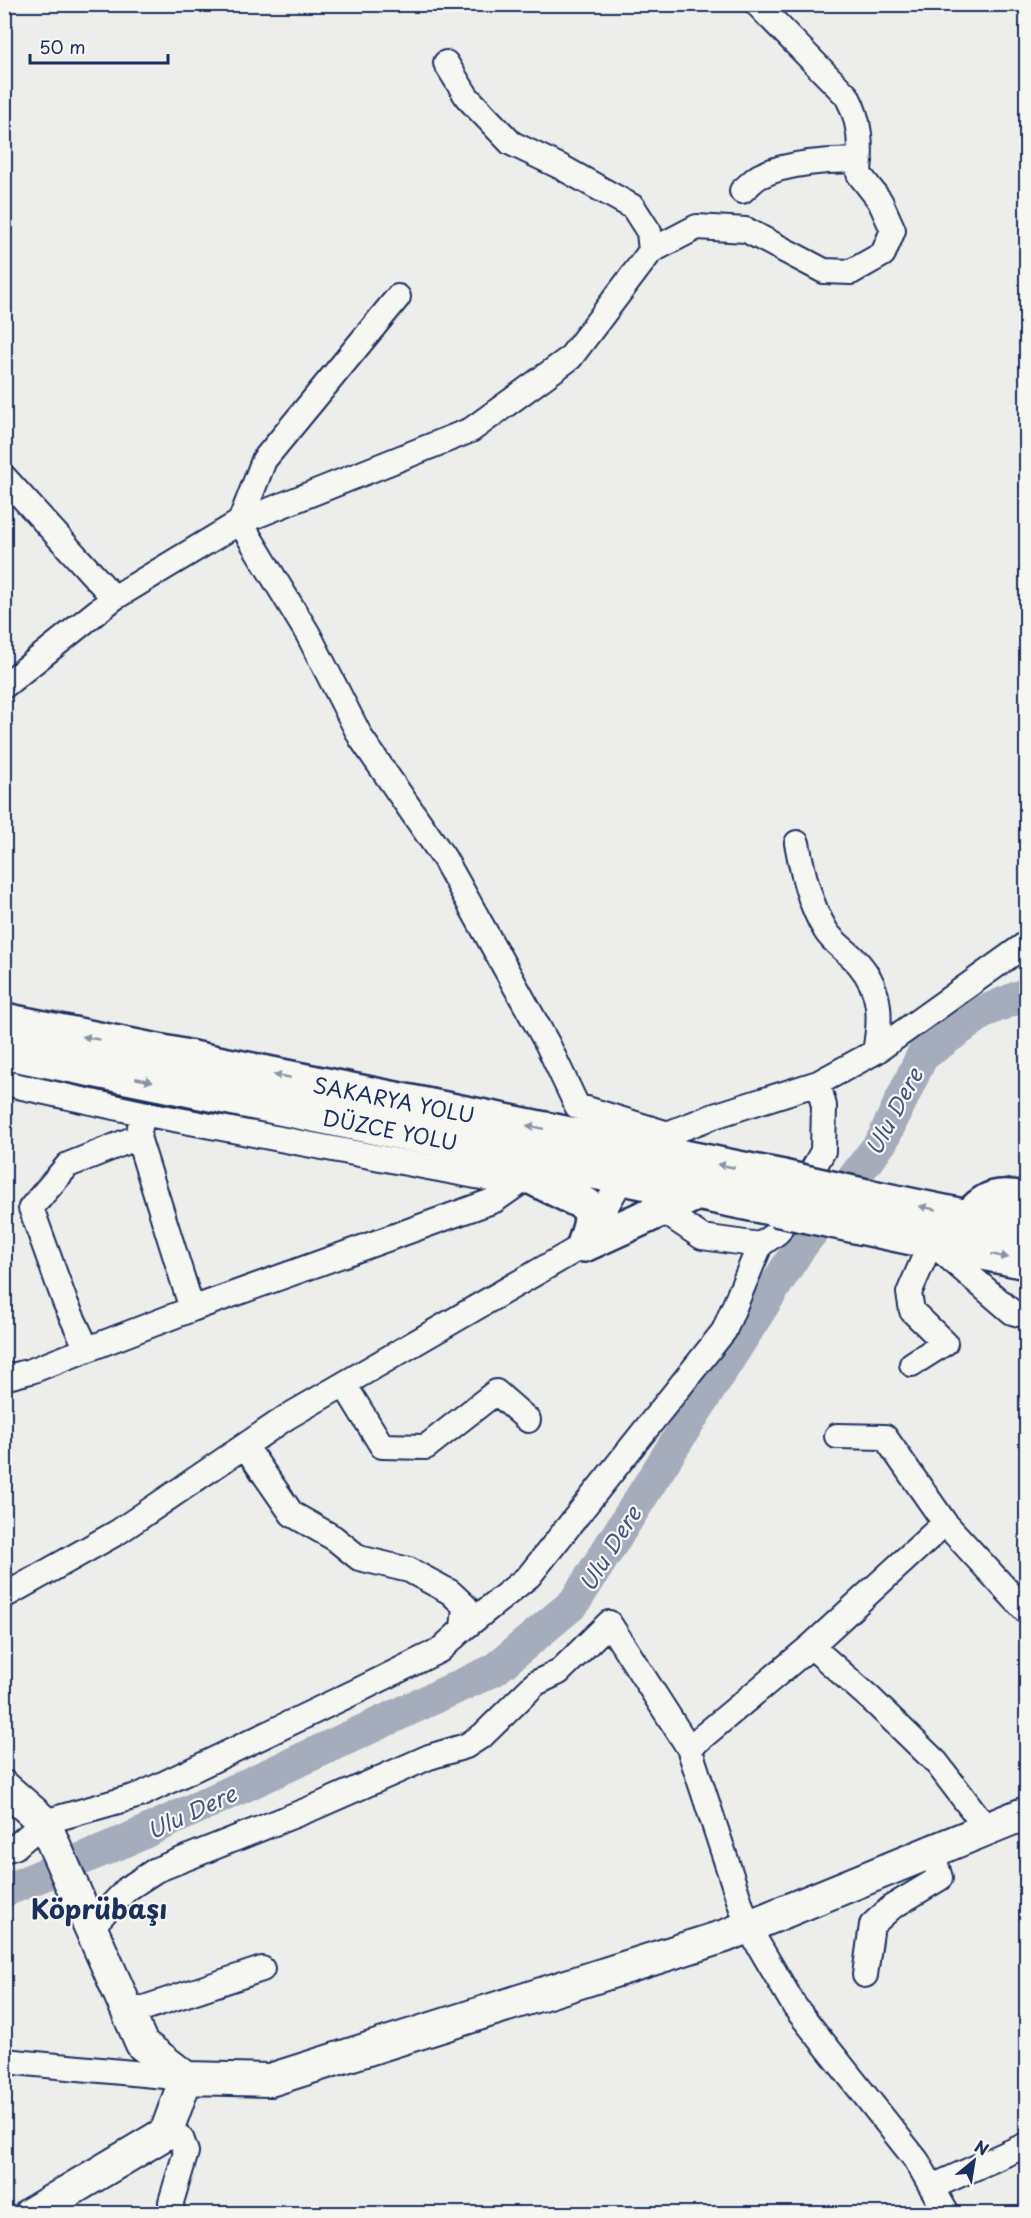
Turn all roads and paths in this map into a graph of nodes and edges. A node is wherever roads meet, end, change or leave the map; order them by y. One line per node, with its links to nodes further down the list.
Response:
1 (757, 4): 3 (street)
2 (446, 63): 5 (street)
3 (860, 161): 4 (street); 5 (street)
4 (742, 191)
5 (651, 250): 8 (street)
6 (398, 297): 8 (street)
7 (4, 477): 9 (street)
8 (240, 522): 9 (street); 19 (street)
9 (114, 598): 10 (street)
10 (4, 686)
11 (797, 843): 15 (street)
12 (1026, 944): 15 (street)
13 (4, 1020): 21 (highway, SAKARYA YOLU, one-way to 13)
14 (4, 1052): 22 (highway, DÜZCE YOLU, one-way to 22)
15 (875, 1052): 17 (street)
16 (4, 1083): 18 (street)
17 (818, 1083): 19 (street); 32 (street)
18 (142, 1113): 20 (street); 22 (street)
19 (668, 1134): 21 (street)
20 (138, 1137): 34 (street); 36 (street)
21 (633, 1147): 23 (street); 27 (highway, SAKARYA YOLU, one-way to 21, bridge)
22 (536, 1176): 23 (highway, DÜZCE YOLU); 31 (highway); 34 (street)
23 (622, 1178): 24 (highway, DÜZCE YOLU); 31 (street)
24 (698, 1193): 26 (highway); 27 (highway, DÜZCE YOLU, bridge)
25 (1026, 1199): 28 (highway)
26 (662, 1210): 31 (highway); 32 (street)
27 (864, 1212): 28 (highway, one-way to 27); 30 (highway)
28 (969, 1217): 29 (highway)
29 (1026, 1229)
30 (931, 1242): 33 (highway, one-way to 33); 35 (street); 37 (street)
31 (584, 1245): 39 (street)
32 (760, 1245): 46 (street)
33 (1026, 1262)
34 (192, 1309): 36 (street)
35 (1026, 1316)
36 (87, 1349): 38 (street)
37 (912, 1364)
38 (4, 1378)
39 (344, 1384): 40 (street); 42 (street)
40 (528, 1420)
41 (837, 1436): 43 (street)
42 (245, 1446): 44 (street); 46 (street)
43 (945, 1522): 45 (street); 47 (street)
44 (4, 1596)
45 (1026, 1611)
46 (463, 1629): 51 (street)
47 (811, 1646): 48 (street); 52 (street)
48 (689, 1748): 55 (street); 56 (street)
49 (4, 1786): 51 (main road)
50 (1026, 1813): 52 (main road)
51 (44, 1822): 53 (street); 55 (main road)
52 (987, 1829): 54 (main road)
53 (4, 1850)
54 (932, 1851): 56 (main road); 58 (street)
55 (87, 1915): 59 (main road)
56 (748, 1927): 61 (main road); 64 (street)
57 (262, 1969): 59 (street)
58 (865, 1975)
59 (129, 2013): 61 (main road)
60 (4, 2061): 61 (street)
61 (186, 2078): 62 (main road)
62 (166, 2133): 65 (main road); 66 (street)
63 (1026, 2145): 64 (street)
64 (932, 2187): 67 (street)
65 (30, 2214)
66 (171, 2214)
67 (947, 2214)

